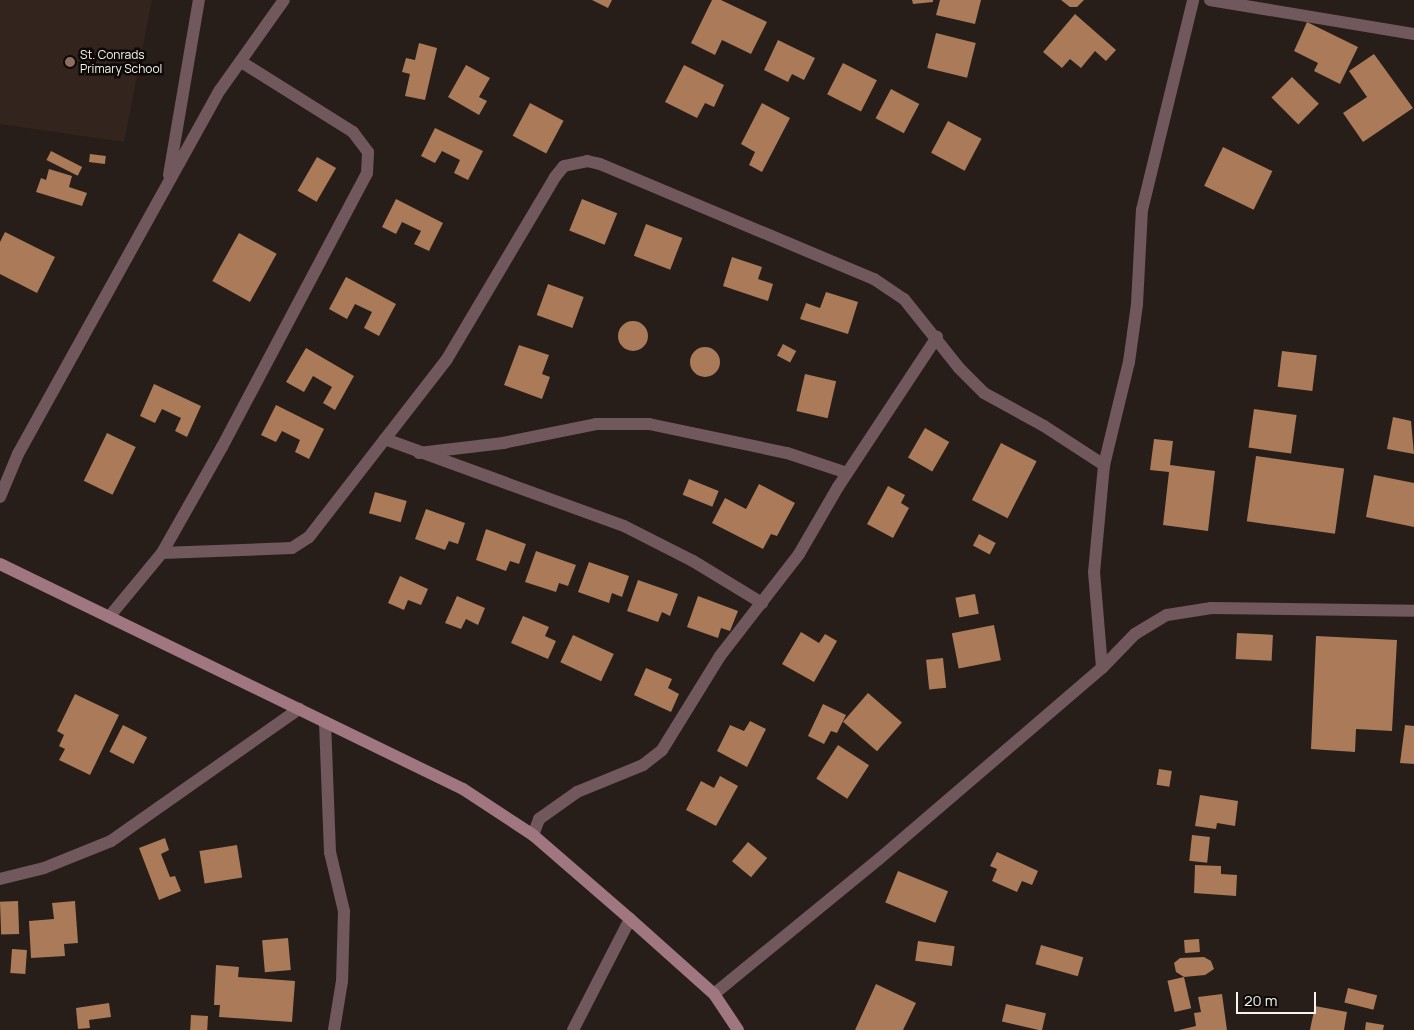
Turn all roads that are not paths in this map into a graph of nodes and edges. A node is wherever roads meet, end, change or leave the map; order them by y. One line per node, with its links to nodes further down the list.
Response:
1 (199, 0): 7 (street)
2 (284, 0): 6 (street)
3 (1193, 0): 11 (street)
4 (1210, 0): 5 (street)
5 (1414, 34)
6 (240, 62): 7 (street); 14 (street)
7 (167, 185): 13 (street)
8 (937, 337): 9 (street); 11 (street); 12 (street)
9 (385, 439): 10 (street); 14 (street)
10 (419, 453): 12 (street); 16 (street)
11 (1104, 465): 19 (street)
12 (848, 472): 16 (street)
13 (0, 497)
14 (162, 553): 18 (street)
15 (0, 564): 18 (main road)
16 (762, 603): 22 (street)
17 (1414, 611): 19 (street)
18 (109, 617): 20 (main road)
19 (1102, 668): 25 (street)
20 (299, 709): 21 (main road); 23 (street)
21 (325, 722): 22 (main road); 26 (street)
22 (533, 835): 24 (main road)
23 (0, 879)
24 (630, 919): 25 (main road); 27 (street)
25 (714, 994): 28 (main road)
26 (334, 1030)
27 (573, 1030)
28 (738, 1030)

